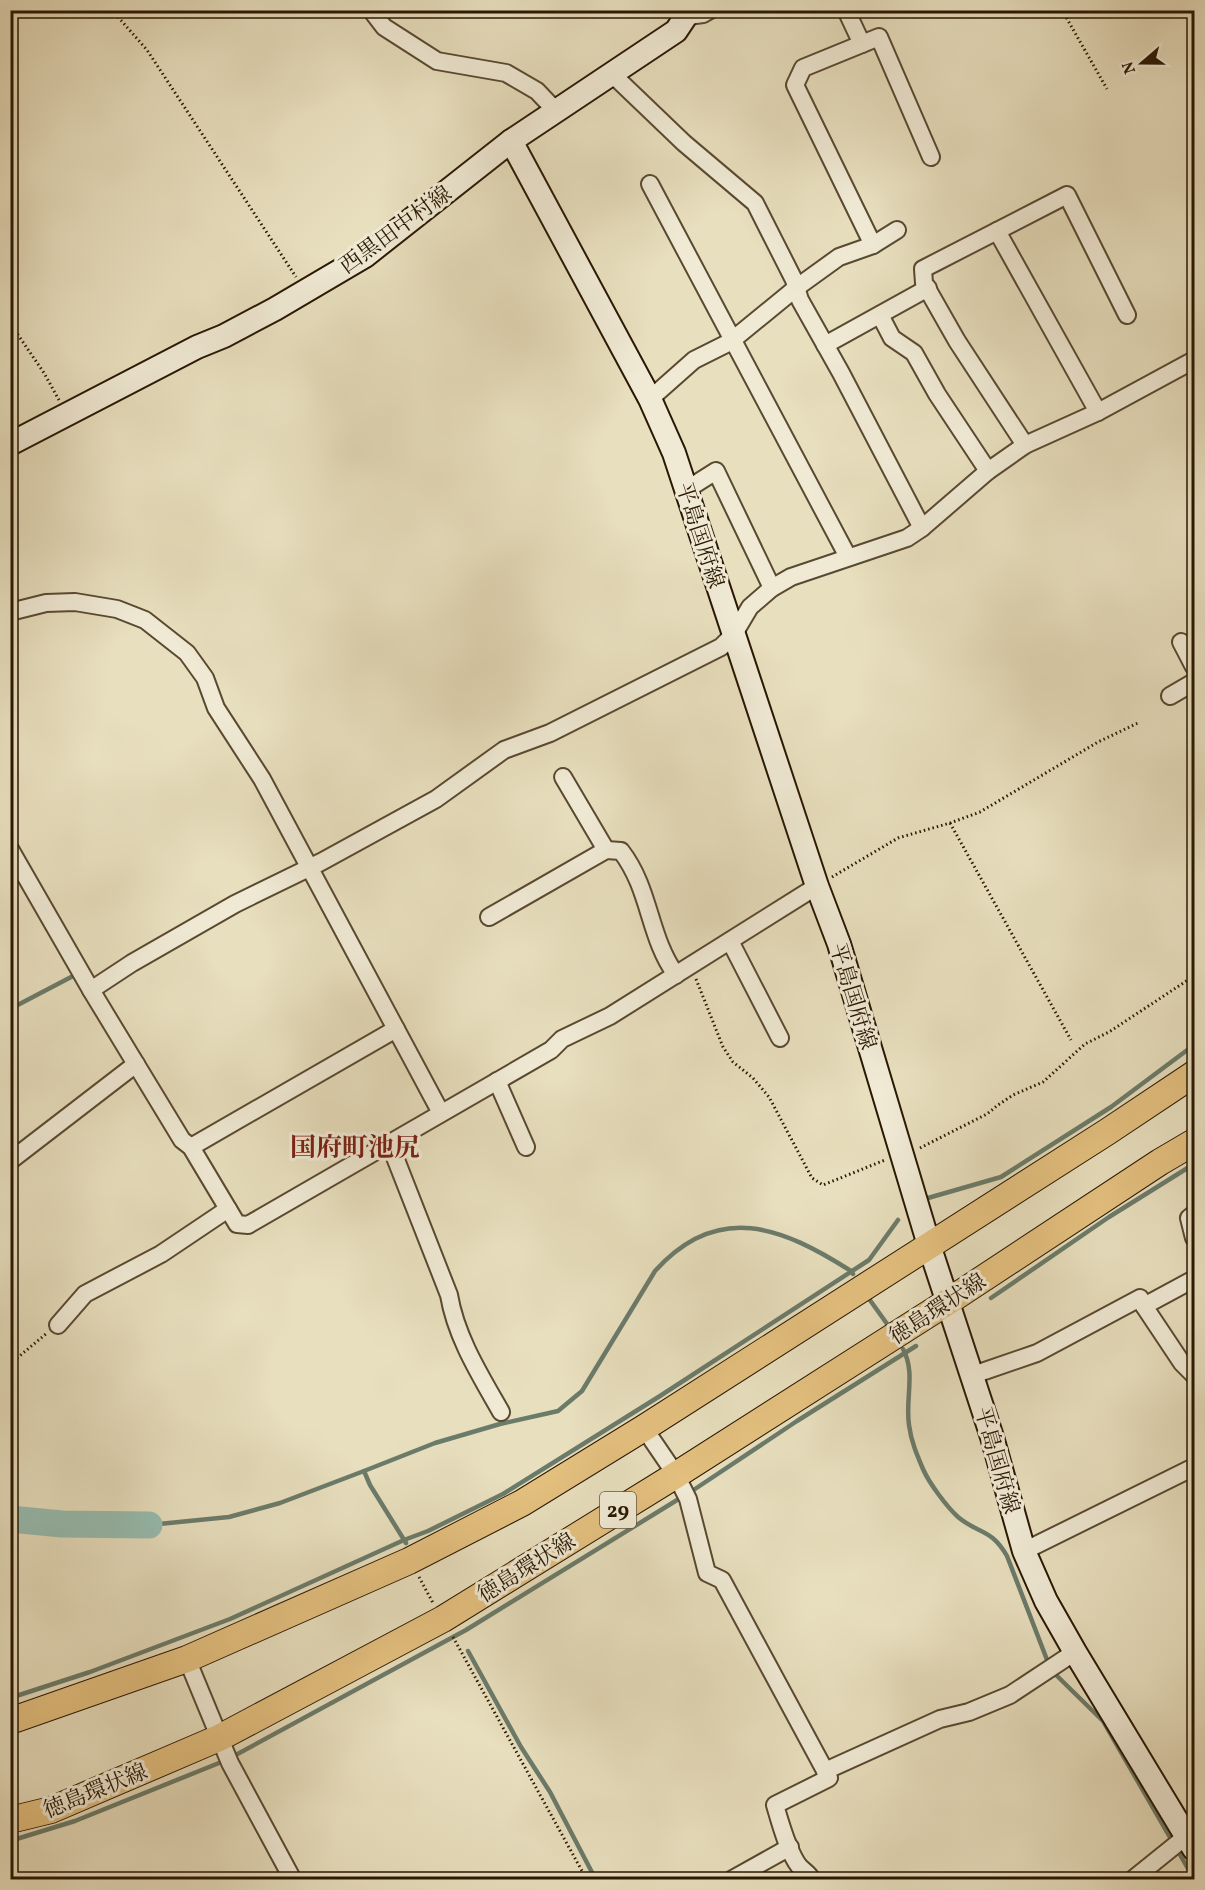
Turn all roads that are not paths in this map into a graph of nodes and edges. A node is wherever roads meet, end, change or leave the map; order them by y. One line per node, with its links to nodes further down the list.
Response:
1 (371, 10): 7 (street)
2 (710, 10): 4 (street)
3 (846, 10): 5 (street)
4 (689, 13): 6 (main road, 西黒田中村線)
5 (862, 44): 9 (street); 13 (street)
6 (612, 74): 7 (main road, 西黒田中村線); 14 (street)
7 (556, 111): 8 (main road, 西黒田中村線)
8 (511, 141): 21 (main road, 平島国府線); 23 (main road, 西黒田中村線)
9 (931, 157)
10 (650, 184): 18 (street)
11 (897, 230): 13 (street)
12 (997, 231): 15 (street); 17 (street); 22 (street)
13 (873, 244): 14 (street)
14 (796, 288): 18 (street); 19 (street)
15 (928, 288): 16 (street); 24 (street)
16 (880, 315): 19 (street); 25 (street)
17 (1127, 315)
18 (733, 339): 21 (street); 28 (street)
19 (825, 345): 27 (street)
20 (1194, 360): 22 (street)
21 (650, 399): 26 (main road, 平島国府線)
22 (1098, 411): 24 (street)
23 (10, 444)
24 (1025, 445): 25 (street)
25 (988, 471): 27 (street)
26 (686, 490): 29 (street); 31 (main road, 平島国府線)
27 (922, 528): 28 (street)
28 (848, 556): 29 (street)
29 (772, 588): 31 (street)
30 (10, 612): 39 (street)
31 (734, 634): 39 (street); 40 (main road, 平島国府線)
32 (1181, 642): 33 (street)
33 (1194, 667)
34 (1194, 682): 35 (street)
35 (1170, 696)
36 (564, 777): 38 (street)
37 (10, 849): 44 (street)
38 (606, 850): 41 (street); 43 (street)
39 (309, 867): 44 (street); 45 (street)
40 (817, 886): 42 (street); 59 (main road, 平島国府線)
41 (489, 917)
42 (730, 941): 43 (street); 46 (street)
43 (682, 971): 49 (street)
44 (91, 990): 47 (street)
45 (396, 1029): 50 (street); 53 (street)
46 (780, 1038)
47 (136, 1064): 53 (street); 55 (street)
48 (1194, 1074): 59 (main road, 29)
49 (496, 1081): 50 (street); 54 (street)
50 (441, 1113): 51 (street)
51 (389, 1142): 56 (street); 66 (street)
52 (1194, 1142): 61 (main road, 徳島環状線 / 29)
53 (191, 1147): 56 (street)
54 (526, 1147)
55 (10, 1161)
56 (228, 1209): 63 (street)
57 (1194, 1214): 58 (street)
58 (1194, 1238)
59 (929, 1245): 61 (main road, 平島国府線); 67 (main road, 29)
60 (1194, 1279): 62 (street)
61 (949, 1301): 64 (main road, 平島国府線); 69 (main road, 徳島環状線 / 29)
62 (1144, 1306): 64 (street); 65 (street)
63 (58, 1325)
64 (973, 1375): 70 (main road, 平島国府線)
65 (1194, 1375)
66 (501, 1412)
67 (644, 1428): 69 (street); 71 (main road, 29)
68 (1194, 1467): 70 (street)
69 (682, 1488): 74 (main road, 徳島環状線 / 29); 75 (street)
70 (1024, 1551): 72 (main road, 平島国府線)
71 (187, 1659): 73 (main road, 29); 74 (street)
72 (1059, 1662): 75 (street); 77 (main road, 平島国府線)
73 (10, 1721)
74 (225, 1752): 76 (main road, 徳島環状線 / 29); 79 (street)
75 (825, 1771): 78 (street)
76 (10, 1820)
77 (1185, 1840): 82 (street)
78 (790, 1847): 80 (street); 81 (street)
79 (293, 1880)
80 (731, 1880)
81 (812, 1880)
82 (1132, 1880)

